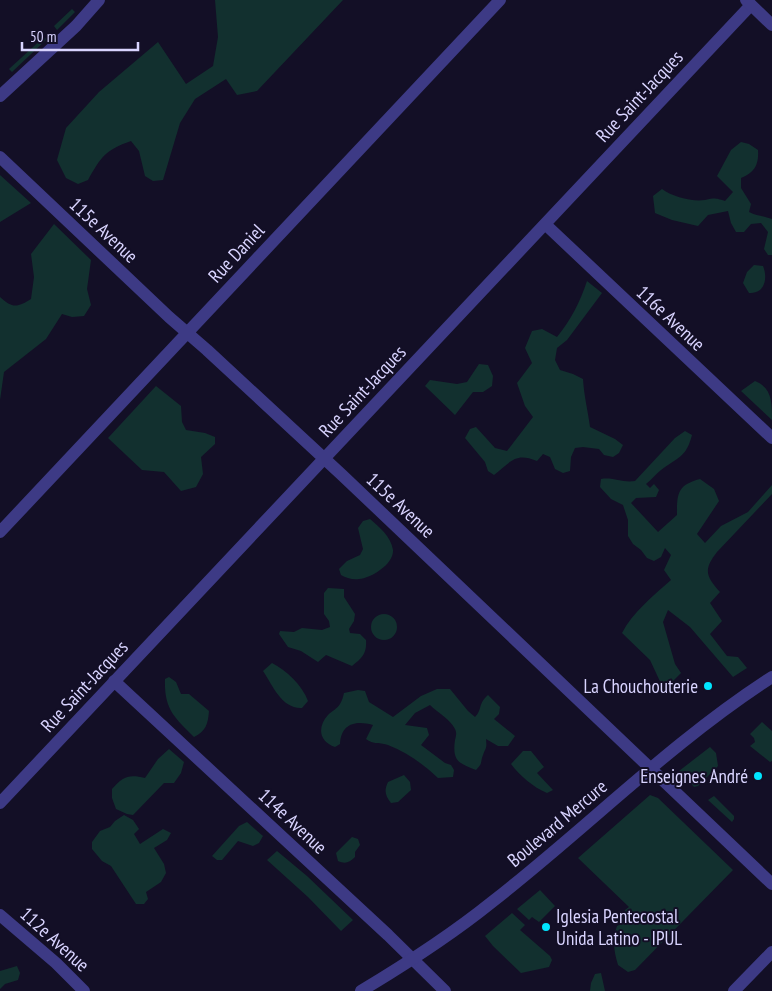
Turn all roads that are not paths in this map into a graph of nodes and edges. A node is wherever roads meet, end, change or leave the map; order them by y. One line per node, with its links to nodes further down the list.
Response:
1 (99, 0): 5 (street)
2 (500, 0): 8 (street, Rue Daniel)
3 (748, 2): 4 (street); 7 (street, Rue Saint-Jacques)
4 (772, 25)
5 (0, 96)
6 (0, 157): 8 (street, 115e Avenue)
7 (545, 224): 9 (street, 116e Avenue); 10 (street, Rue Saint-Jacques)
8 (187, 333): 10 (street, 115e Avenue); 11 (street, Rue Daniel)
9 (772, 438)
10 (324, 459): 13 (street, Rue Saint-Jacques); 14 (street, 115e Avenue)
11 (0, 532)
12 (772, 677): 14 (street, Boulevard Mercure)
13 (114, 681): 15 (street, Rue Saint-Jacques); 19 (street, 114e Avenue)
14 (650, 768): 16 (street, 115e Avenue); 19 (street, Boulevard Mercure)
15 (0, 803)
16 (772, 884)
17 (0, 915): 20 (street, 112e Avenue)
18 (772, 952): 23 (street)
19 (413, 960): 21 (street, Boulevard Mercure); 22 (street, 114e Avenue)
20 (84, 991)
21 (361, 991)
22 (445, 991)
23 (734, 991)

